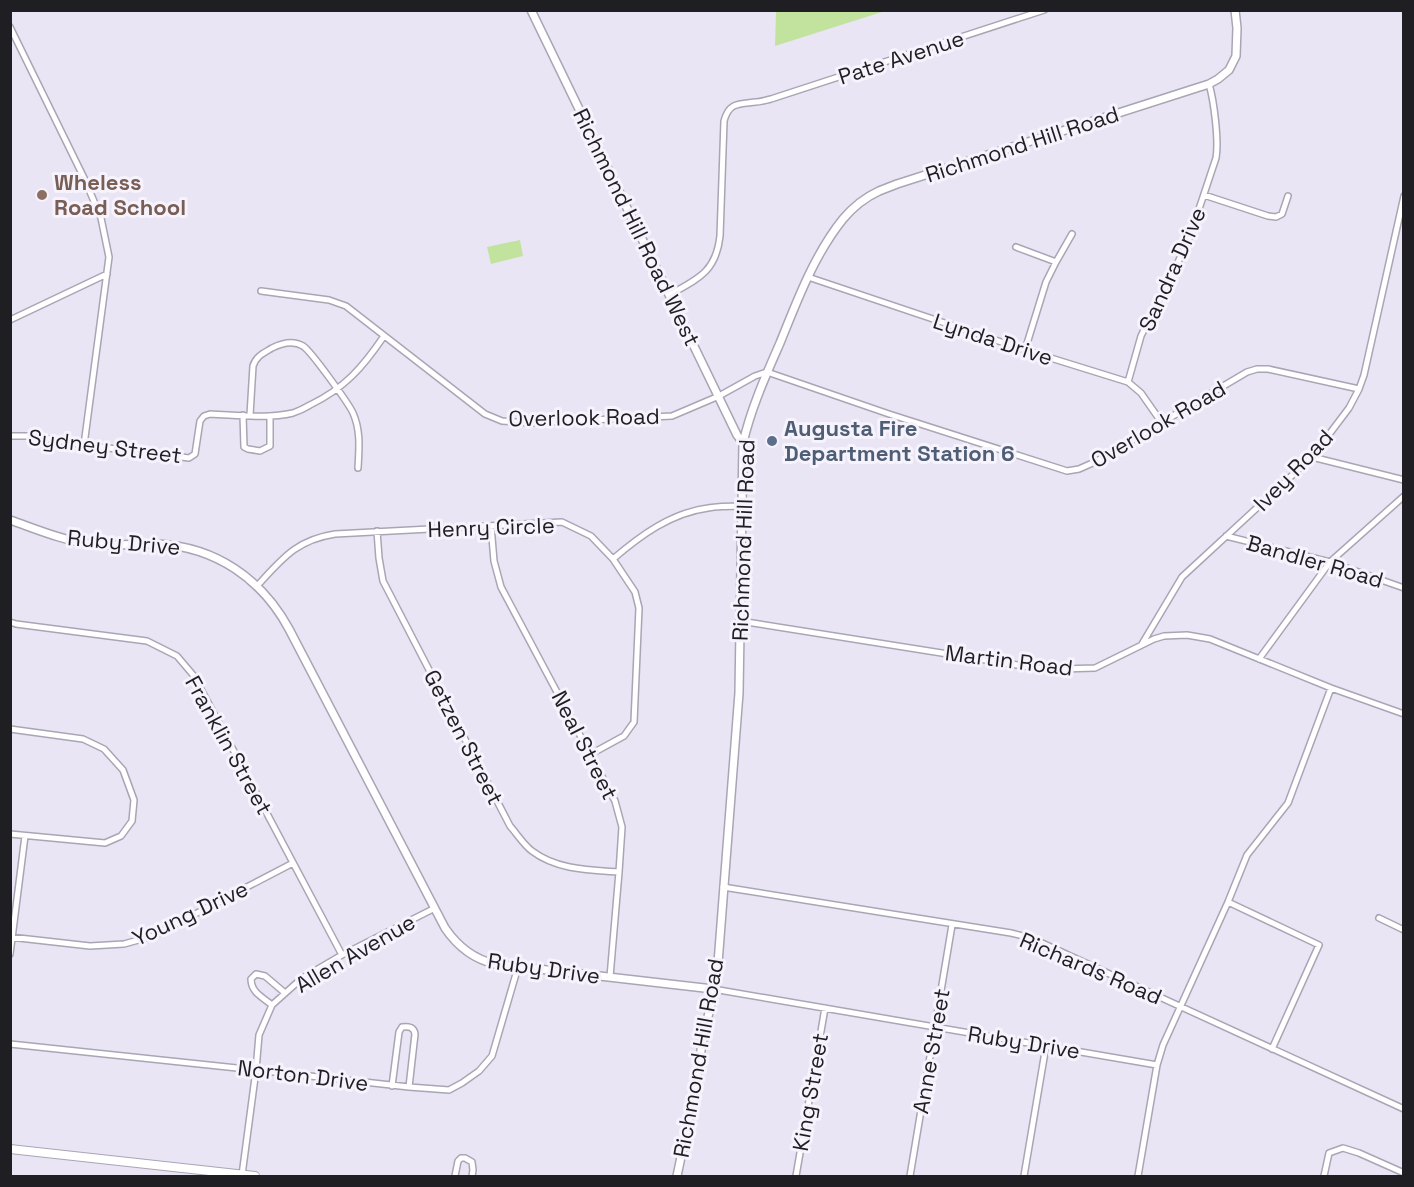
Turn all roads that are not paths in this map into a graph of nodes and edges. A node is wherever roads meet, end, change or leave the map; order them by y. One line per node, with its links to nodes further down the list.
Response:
1 (531, 10): 16 (street, Richmond Hill Road West)
2 (1044, 10): 16 (street, Pate Avenue)
3 (1235, 10): 5 (street, Richmond Hill Road)
4 (10, 27): 13 (street)
5 (1209, 84): 6 (street, Sandra Drive); 14 (street, Richmond Hill Road)
6 (1204, 195): 7 (street); 21 (street, Sandra Drive)
7 (1288, 196)
8 (1404, 196): 9 (street, Ivey Road)
9 (1401, 216): 23 (street, Ivey Road)
10 (1072, 234): 12 (street)
11 (1016, 247): 12 (street)
12 (1056, 261): 19 (street)
13 (107, 274): 17 (street); 31 (street)
14 (808, 277): 19 (street, Lynda Drive); 20 (street, Richmond Hill Road)
15 (261, 291): 18 (street, Overlook Road)
16 (669, 295): 24 (street, Richmond Hill Road West)
17 (10, 320)
18 (384, 336): 22 (street); 24 (street, Overlook Road)
19 (1025, 350): 21 (street, Lynda Drive)
20 (767, 372): 24 (street, Overlook Road); 28 (street, Overlook Road); 30 (street, Richmond Hill Road)
21 (1128, 382): 28 (street, Lynda Drive)
22 (337, 389): 26 (street); 27 (street); 33 (street)
23 (1359, 389): 28 (street, Overlook Road); 32 (street, Ivey Road)
24 (718, 396): 30 (street, Richmond Hill Road West)
25 (243, 415): 26 (street); 27 (street); 31 (street, Sydney Street)
26 (250, 415): 27 (street)
27 (270, 416)
28 (1162, 423)
29 (10, 436): 31 (street, Sydney Street)
30 (742, 442): 36 (street, Richmond Hill Road)
31 (84, 445)
32 (1312, 457): 34 (street); 40 (street, Ivey Road)
33 (358, 468)
34 (1404, 480)
35 (1404, 496): 42 (street)
36 (742, 506): 41 (street); 45 (street, Richmond Hill Road)
37 (10, 520): 43 (street, Ruby Drive)
38 (491, 526): 39 (street, Henry Circle); 41 (street, Henry Circle); 52 (street, Neal Street)
39 (377, 531): 43 (street, Henry Circle); 56 (street, Getzen Street)
40 (1226, 536): 42 (street, Bandler Road); 47 (street, Ivey Road)
41 (613, 559): 52 (street, Henry Circle)
42 (1330, 562): 44 (street, Bandler Road); 48 (street)
43 (257, 585): 59 (street, Ruby Drive)
44 (1404, 588)
45 (740, 621): 47 (street, Martin Road); 57 (street, Richmond Hill Road)
46 (10, 622): 55 (street, Franklin Street)
47 (1142, 644): 48 (street, Martin Road)
48 (1259, 659): 49 (street, Martin Road)
49 (1331, 688): 50 (street, Martin Road); 58 (street)
50 (1404, 714)
51 (10, 729): 54 (street)
52 (591, 754): 56 (street, Neal Street)
53 (10, 834): 54 (street)
54 (25, 836): 63 (street)
55 (293, 863): 63 (street, Young Drive); 65 (street, Franklin Street)
56 (620, 872): 67 (street, Neal Street)
57 (723, 887): 61 (street, Richards Road); 68 (street, Richmond Hill Road)
58 (1228, 902): 71 (street); 76 (street)
59 (435, 908): 65 (street, Allen Avenue); 66 (street, Ruby Drive)
60 (1379, 918): 62 (street)
61 (952, 925): 71 (street, Richards Road); 73 (street, Anne Street)
62 (1404, 930)
63 (11, 938): 64 (street)
64 (10, 954)
65 (342, 955): 69 (street, Allen Avenue)
66 (519, 967): 67 (street, Ruby Drive); 80 (street, Norton Drive)
67 (610, 977): 68 (street, Ruby Drive)
68 (713, 989): 72 (street, Ruby Drive); 88 (street, Richmond Hill Road)
69 (285, 993): 70 (street, Allen Avenue); 70 (street)
70 (272, 1005): 78 (street, Allen Avenue)
71 (1180, 1007): 76 (street, Richards Road); 77 (street)
72 (825, 1008): 73 (street, Ruby Drive); 89 (street, King Street)
73 (935, 1028): 75 (street, Ruby Drive); 90 (street, Anne Street)
74 (10, 1044): 78 (street, Norton Drive)
75 (1046, 1046): 77 (street, Ruby Drive); 91 (street)
76 (1272, 1049): 81 (street, Richards Road)
77 (1156, 1065): 92 (street)
78 (256, 1070): 79 (street, Norton Drive); 84 (street, Allen Avenue)
79 (392, 1086): 80 (street, Norton Drive); 80 (street)
80 (410, 1088)
81 (1404, 1109)
82 (10, 1149): 84 (main road)
83 (1404, 1173): 93 (street)
84 (242, 1175): 85 (main road)
85 (255, 1176)
86 (455, 1176): 87 (street)
87 (472, 1176)
88 (676, 1176)
89 (796, 1176)
90 (910, 1176)
91 (1024, 1176)
92 (1138, 1176)
93 (1324, 1176)

